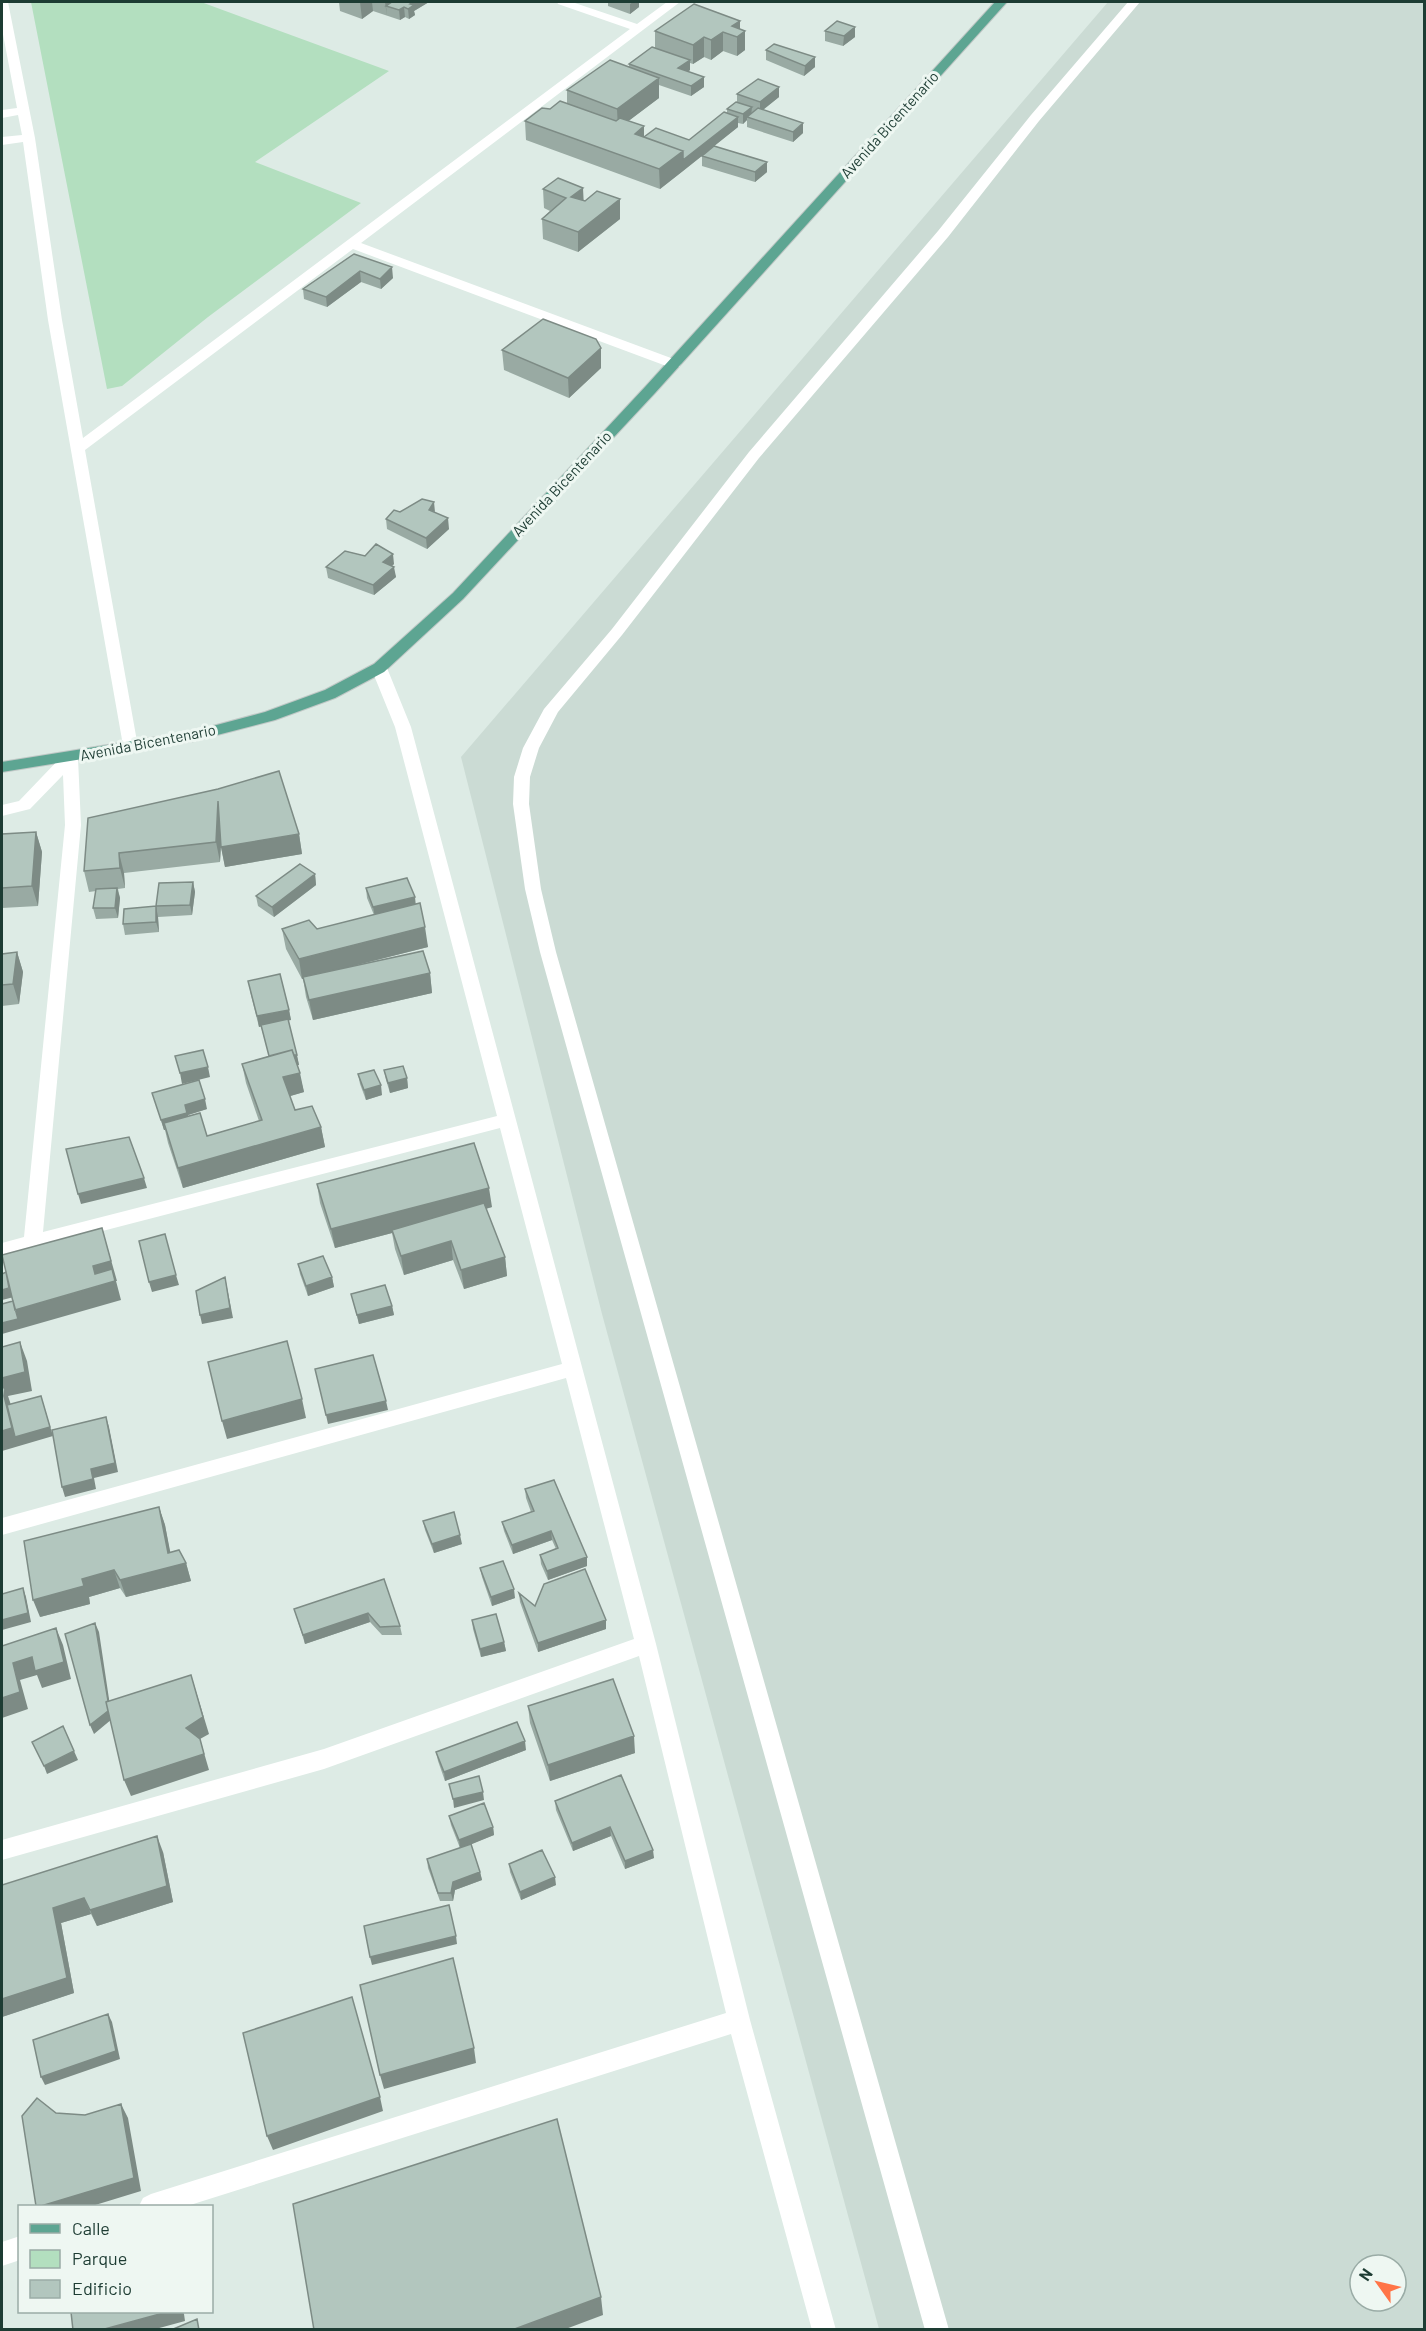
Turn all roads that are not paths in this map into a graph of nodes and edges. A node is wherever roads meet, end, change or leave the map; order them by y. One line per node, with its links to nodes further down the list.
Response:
1 (2, 2): 7 (street)
2 (562, 2): 6 (street)
3 (674, 2): 6 (street)
4 (1001, 2): 12 (main road, Avenida Bicentenario)
5 (1134, 2): 31 (street)
6 (638, 28): 11 (street)
7 (23, 111): 8 (street); 9 (street)
8 (2, 114)
9 (29, 138): 10 (street); 13 (street)
10 (2, 141)
11 (350, 243): 12 (street); 13 (street)
12 (674, 364): 14 (main road, Avenida Bicentenario)
13 (78, 448): 15 (street)
14 (379, 668): 15 (main road, Avenida Bicentenario); 19 (street)
15 (130, 747): 16 (main road, Avenida Bicentenario)
16 (70, 758): 17 (main road, Avenida Bicentenario); 18 (street); 20 (street)
17 (2, 767)
18 (2, 810)
19 (507, 1120): 20 (street); 22 (street)
20 (33, 1243): 21 (street)
21 (2, 1250)
22 (571, 1369): 23 (street); 24 (street)
23 (2, 1527)
24 (645, 1644): 25 (street); 26 (street)
25 (2, 1850)
26 (739, 2020): 27 (street); 30 (street)
27 (154, 2205)
28 (18, 2249): 29 (street)
29 (2, 2254)
30 (824, 2330)
31 (937, 2330)

